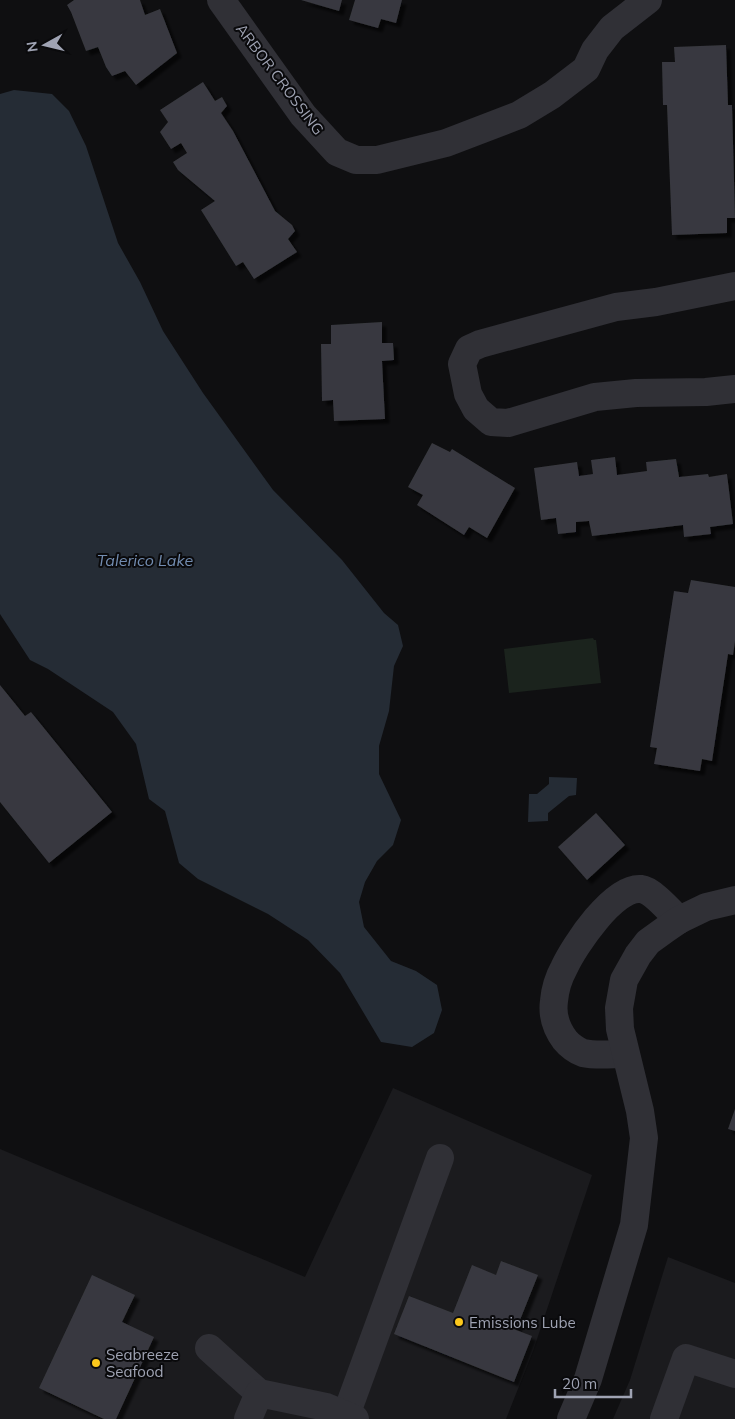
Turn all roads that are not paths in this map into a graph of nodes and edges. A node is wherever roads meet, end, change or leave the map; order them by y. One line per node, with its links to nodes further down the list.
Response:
1 (221, 0): 2 (street, ARBOR CROSSING)
2 (648, 0)
3 (735, 286): 4 (street)
4 (735, 389)
5 (735, 898): 6 (street)
6 (680, 920): 7 (street); 7 (street)
7 (625, 1054): 14 (street)
8 (440, 1158): 12 (street)
9 (209, 1348): 11 (street)
10 (735, 1374): 15 (street)
11 (259, 1393): 12 (street); 13 (street)
12 (350, 1417)
13 (248, 1419)
14 (571, 1419)
15 (664, 1419)

